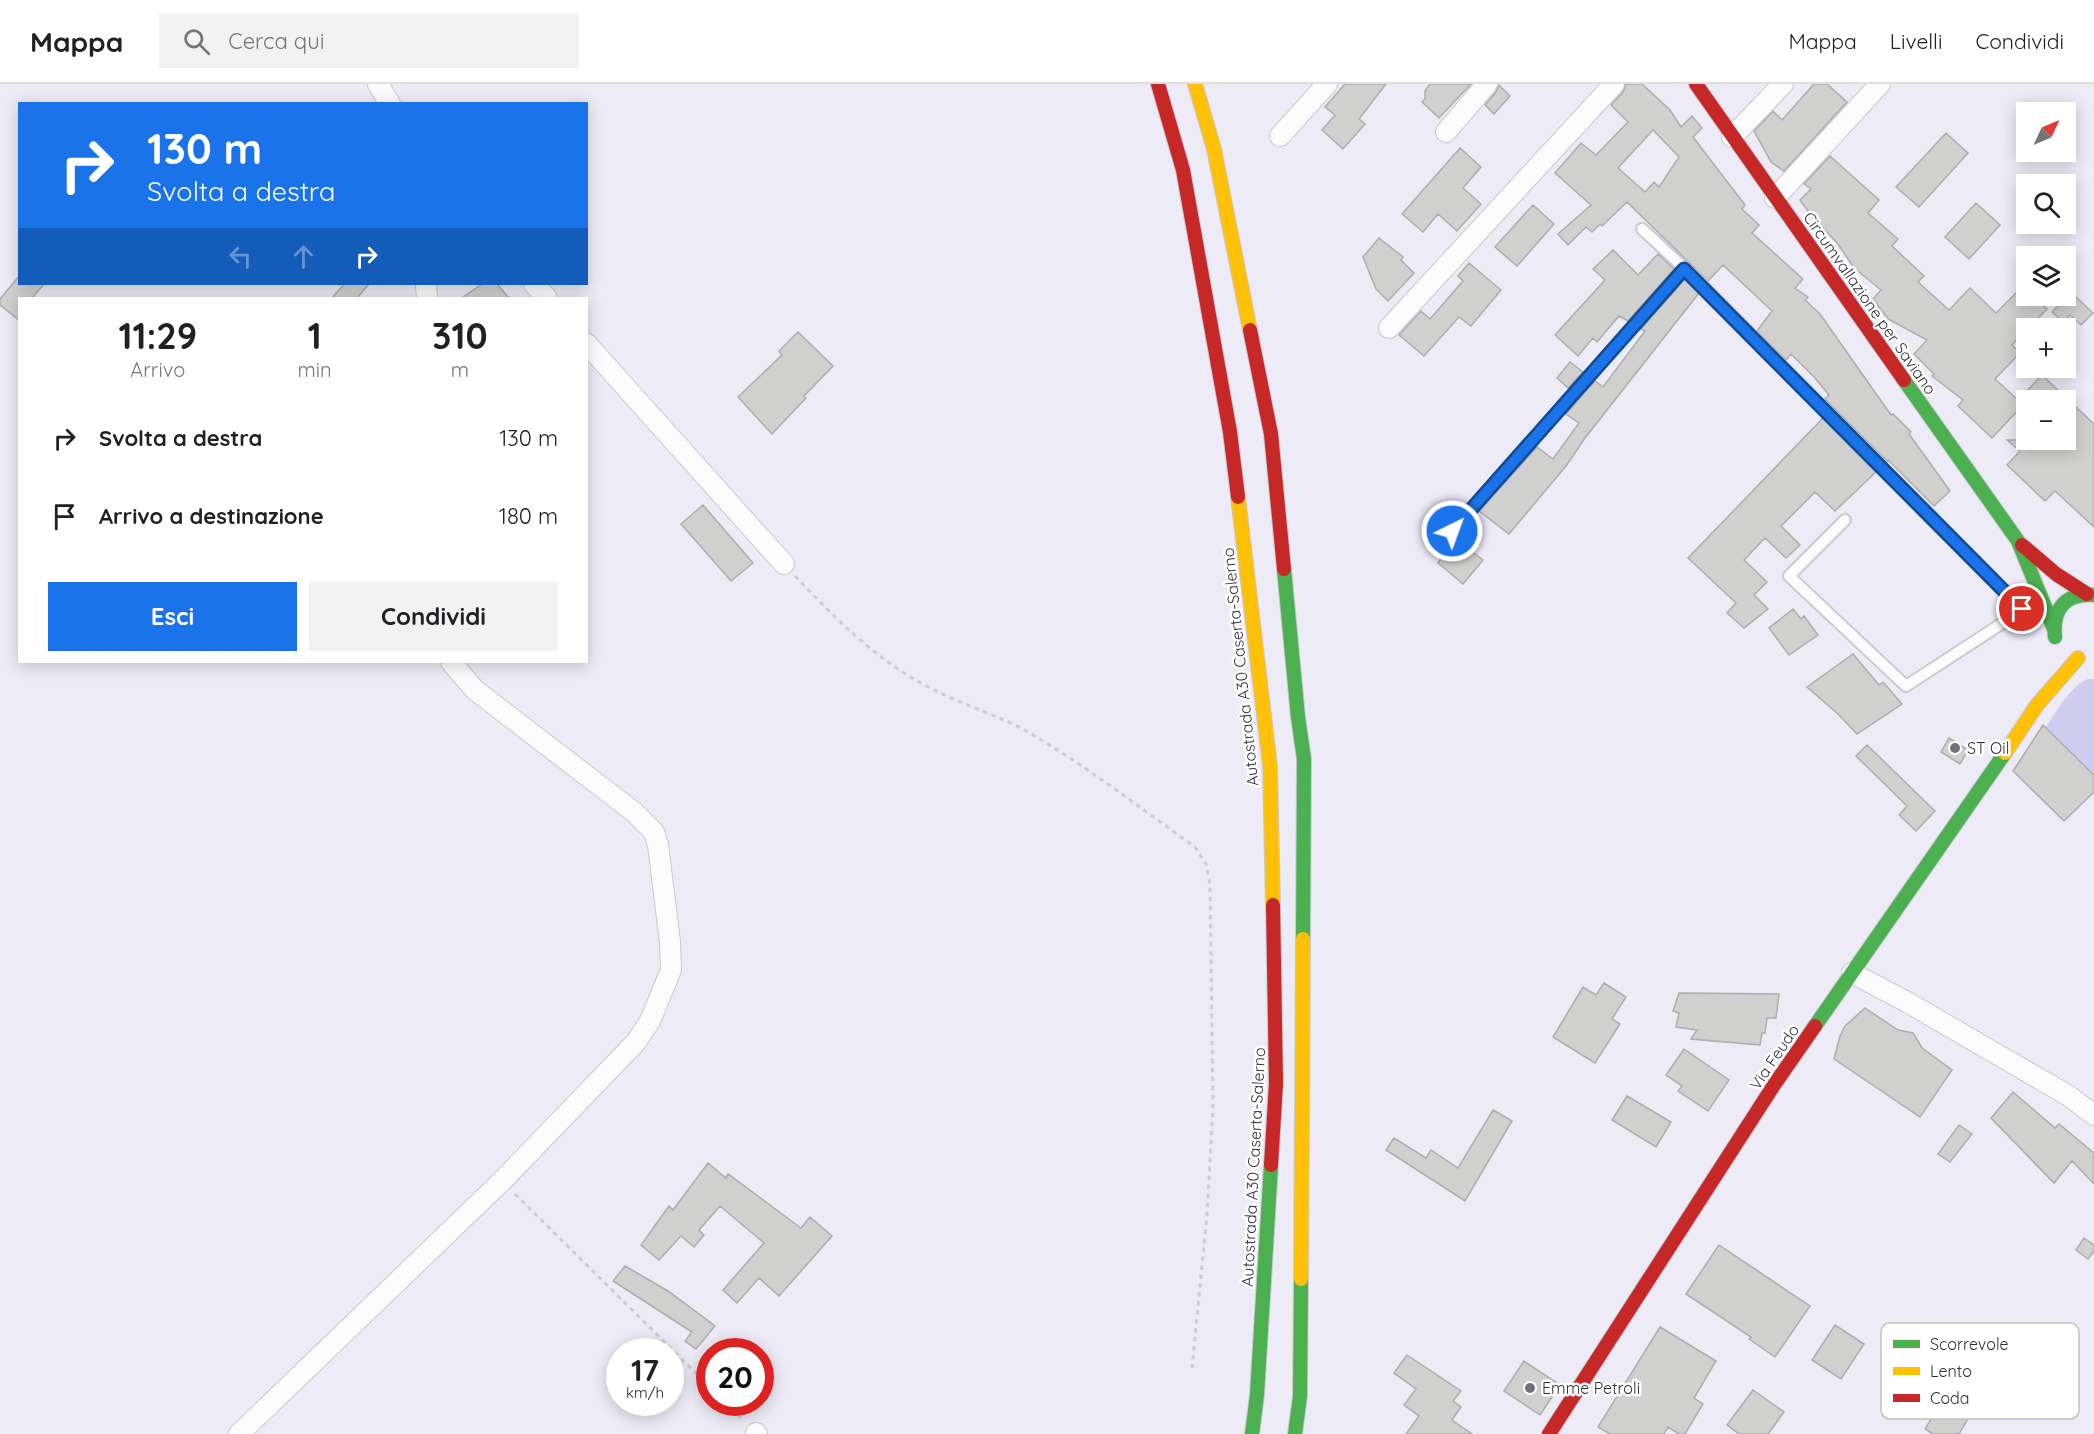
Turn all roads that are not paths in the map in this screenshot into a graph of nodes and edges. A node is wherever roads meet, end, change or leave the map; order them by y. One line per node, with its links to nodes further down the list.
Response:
1 (378, 84): 10 (street)
2 (1158, 84): 35 (main road, Autostrada A30 Caserta-Salerno)
3 (1196, 84): 36 (main road)
4 (1327, 84): 12 (street)
5 (1487, 84): 11 (street)
6 (1614, 84): 19 (street)
7 (1696, 84): 13 (main road, Circumvallazione per Saviano)
8 (1783, 84): 13 (street)
9 (1880, 84): 14 (street)
10 (389, 102)
11 (1446, 132)
12 (1280, 136)
13 (1732, 137): 14 (main road, Circumvallazione per Saviano)
14 (1775, 198): 23 (main road, Circumvallazione per Saviano)
15 (1642, 229): 16 (lane)
16 (1684, 269): 22 (lane); 27 (lane)
17 (535, 285): 18 (street)
18 (546, 297)
19 (1389, 328)
20 (588, 345): 24 (street)
21 (1845, 520): 27 (lane)
22 (1452, 531)
23 (2018, 541): 25 (main road, Circumvallazione per Saviano); 26 (main road, Circumvallazione per Saviano)
24 (784, 564)
25 (2090, 595): 28 (main road)
26 (2042, 598): 27 (lane); 28 (main road, Circumvallazione per Saviano)
27 (2022, 609)
28 (2054, 629): 29 (main road, Circumvallazione per Saviano)
29 (2056, 655): 31 (main road, Via Feudo); 31 (main road, Via Feudo)
30 (452, 663): 34 (street)
31 (2037, 705): 32 (main road, Via Feudo)
32 (1852, 973): 33 (street); 37 (main road, Via Feudo)
33 (2094, 1115)
34 (239, 1434)
35 (1252, 1434)
36 (1295, 1434)
37 (1549, 1434)

